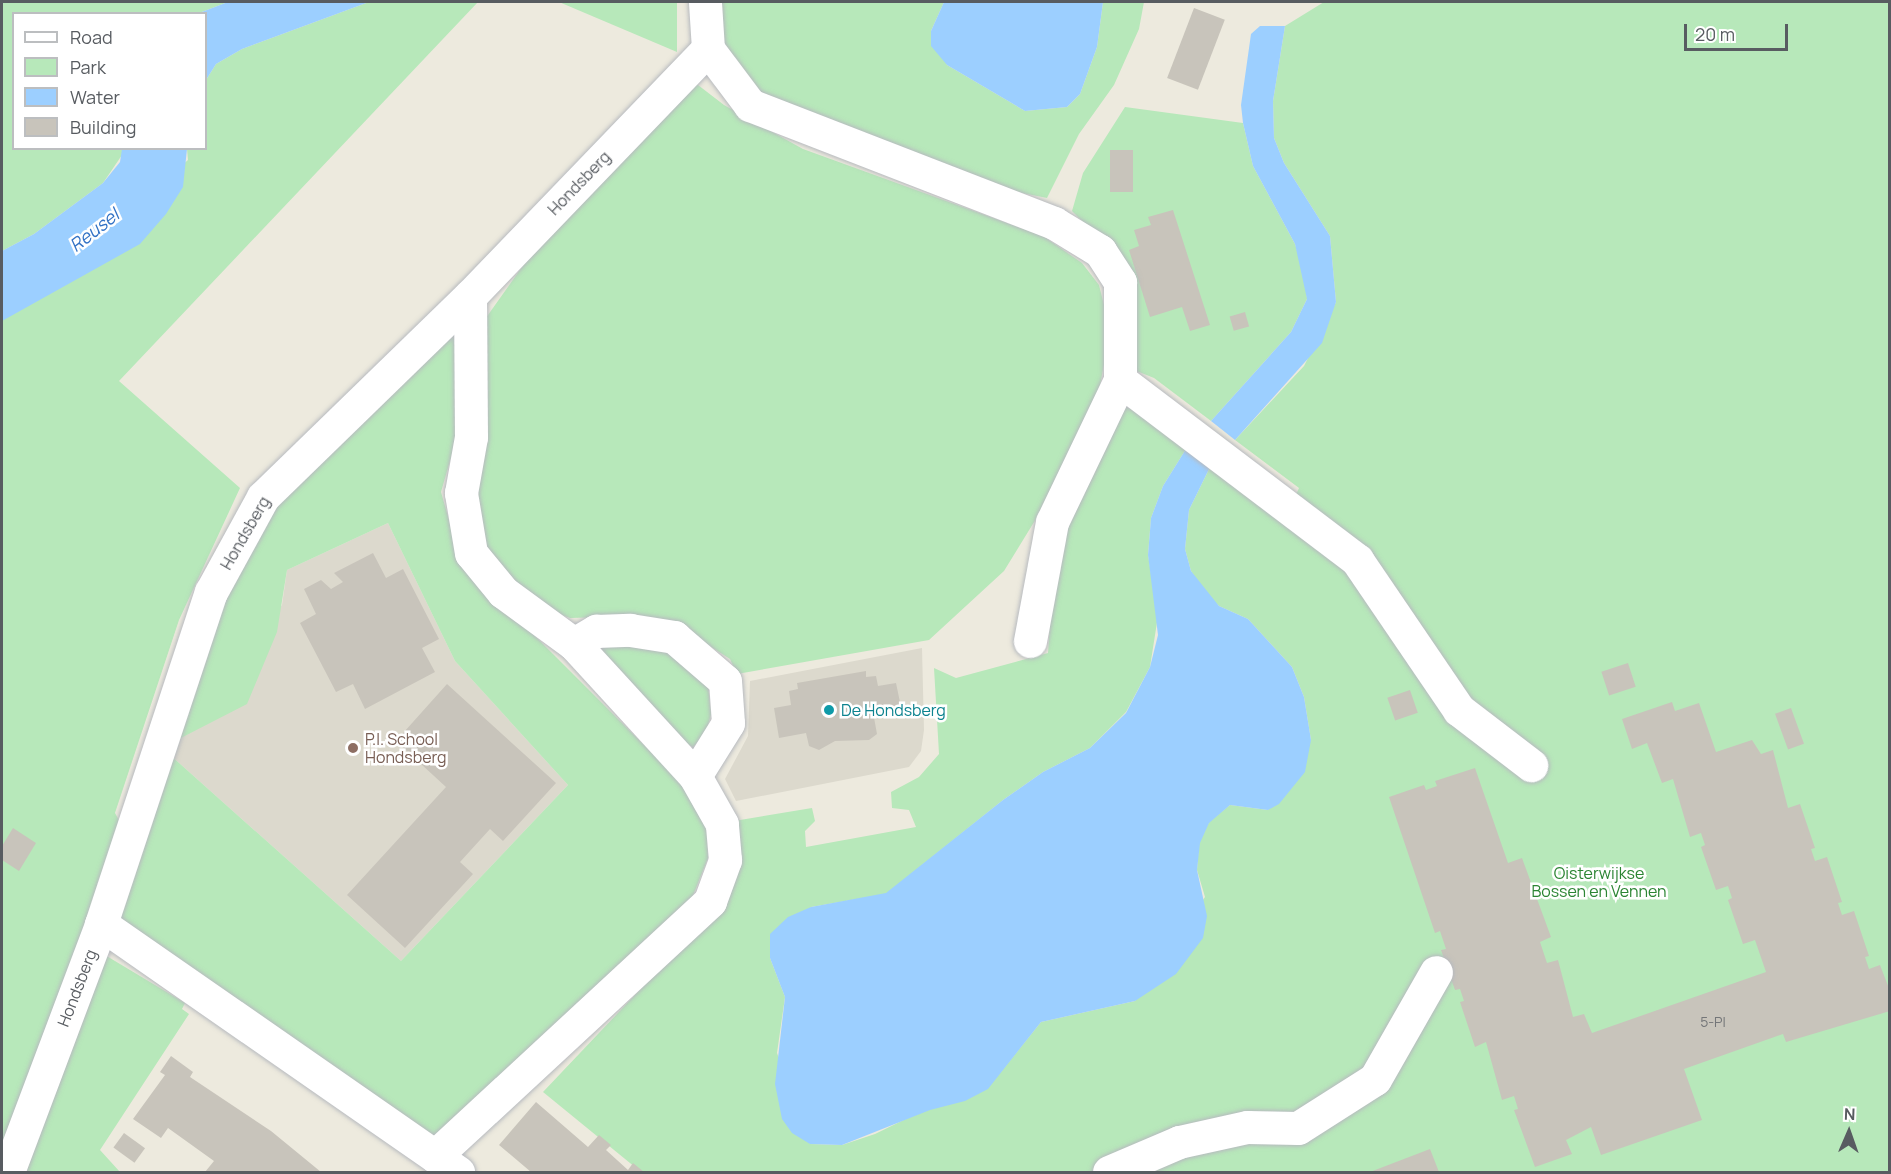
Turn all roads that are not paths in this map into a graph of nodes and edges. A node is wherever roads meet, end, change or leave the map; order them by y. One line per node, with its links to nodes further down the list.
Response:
1 (705, 2): 2 (street)
2 (708, 49): 3 (street, Hondsberg); 4 (street)
3 (470, 296): 6 (street); 9 (street, Hondsberg)
4 (1120, 380): 5 (street); 7 (street)
5 (1030, 641)
6 (574, 644): 8 (street); 8 (street)
7 (1531, 765)
8 (695, 776): 11 (street)
9 (101, 924): 11 (street); 12 (street, Hondsberg)
10 (1436, 972): 13 (street)
11 (447, 1164)
12 (8, 1173)
13 (1109, 1173)

